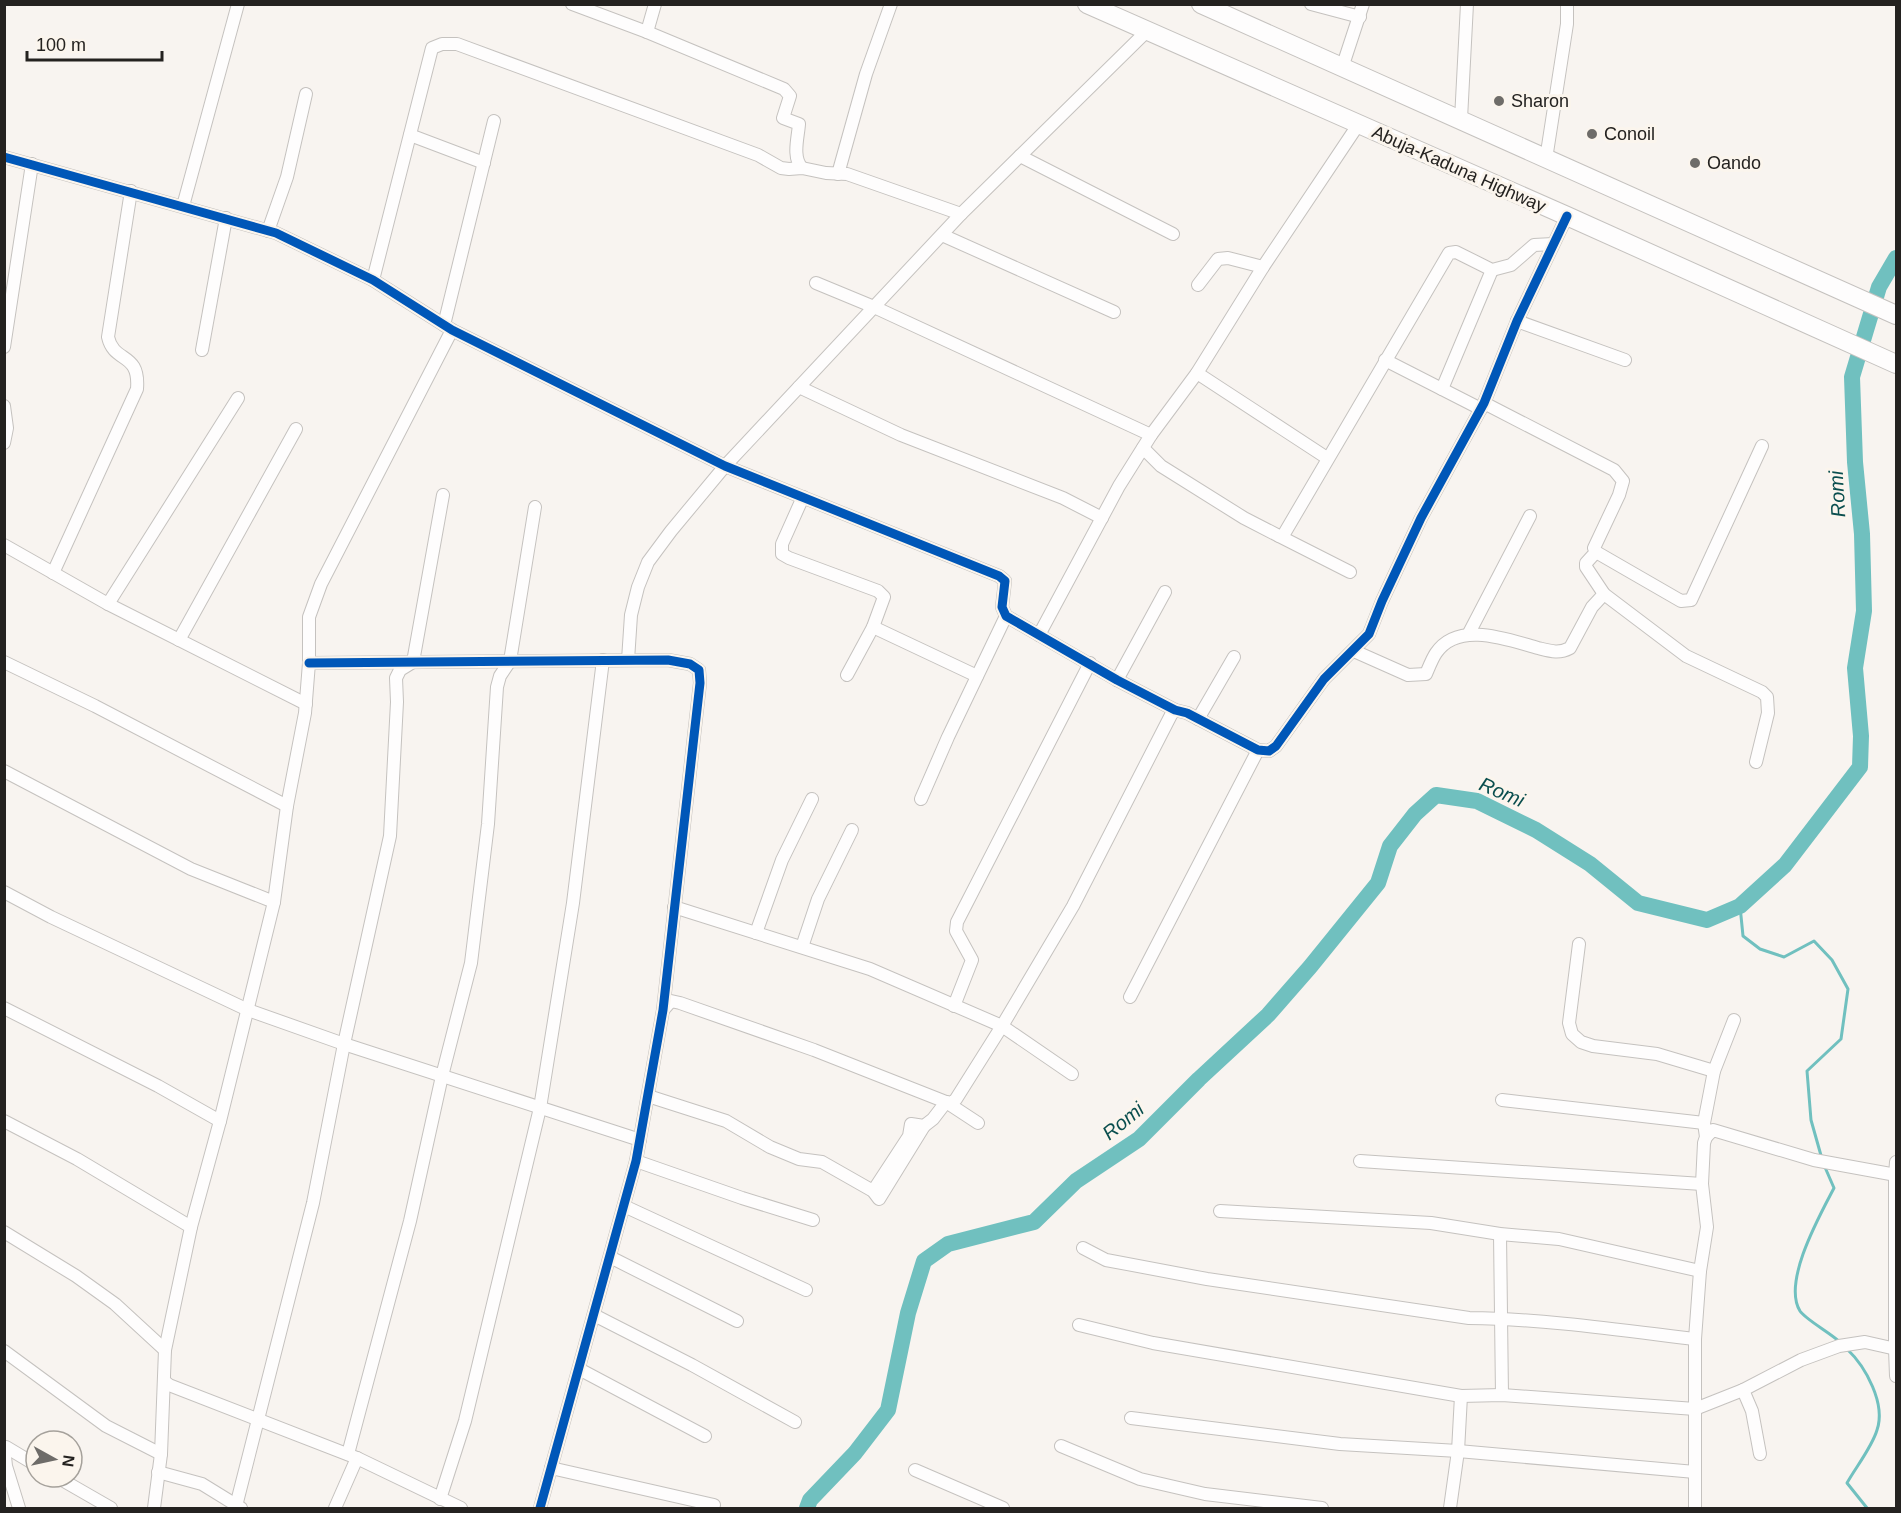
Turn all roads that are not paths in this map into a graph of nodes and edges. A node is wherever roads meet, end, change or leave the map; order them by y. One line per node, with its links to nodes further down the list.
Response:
1 (238, 4): 27 (street)
2 (572, 4): 11 (street)
3 (656, 4): 11 (street)
4 (891, 4): 25 (street)
5 (1087, 4): 12 (highway, Abuja-Kaduna Highway)
6 (1201, 4): 13 (highway)
7 (1311, 4): 10 (street)
8 (1467, 4): 15 (street)
9 (1567, 4): 21 (street)
10 (1362, 11): 13 (street)
11 (647, 32): 24 (street)
12 (1147, 32): 17 (highway, Abuja-Kaduna Highway); 19 (street)
13 (1342, 68): 15 (highway)
14 (306, 94): 31 (street)
15 (1461, 119): 21 (highway)
16 (494, 121): 22 (street)
17 (1358, 124): 29 (highway, Abuja-Kaduna Highway); 35 (street)
18 (410, 135): 22 (street); 24 (street); 37 (street)
19 (1020, 156): 28 (street); 32 (street)
20 (4, 157): 23 (street)
21 (1546, 159): 42 (highway)
22 (484, 163): 44 (street)
23 (32, 164): 26 (street); 45 (street)
24 (802, 168): 25 (street)
25 (838, 174): 28 (street)
26 (131, 191): 27 (street); 72 (street)
27 (183, 206): 30 (street)
28 (961, 214): 33 (street)
29 (1567, 216): 34 (street); 49 (highway, Abuja-Kaduna Highway)
30 (226, 218): 31 (street); 46 (street)
31 (268, 231): 37 (street)
32 (1173, 234)
33 (942, 235): 40 (street); 41 (street)
34 (1553, 244): 36 (street); 43 (street)
35 (1263, 267): 39 (street); 50 (street)
36 (1492, 270): 47 (street); 52 (street)
37 (373, 280): 44 (street)
38 (816, 283): 40 (street)
39 (1198, 285)
40 (874, 306): 51 (street); 57 (street)
41 (1114, 312)
42 (1896, 315)
43 (1517, 321): 48 (street); 55 (street)
44 (448, 327): 62 (street); 90 (street)
45 (4, 347)
46 (202, 350)
47 (1385, 360): 52 (street); 61 (street)
48 (1625, 360)
49 (1896, 364)
50 (1197, 374): 57 (street); 61 (street)
51 (799, 387): 62 (street); 67 (street)
52 (1442, 389): 55 (street)
53 (238, 398): 75 (street)
54 (4, 406): 58 (street)
55 (1483, 406): 70 (street); 82 (street)
56 (296, 429): 80 (street)
57 (1151, 435): 60 (street)
58 (4, 443)
59 (1762, 446): 70 (street)
60 (1143, 448): 67 (street); 68 (street)
61 (1327, 458): 68 (street)
62 (725, 466): 64 (street); 86 (street)
63 (443, 495): 89 (street)
64 (803, 497): 76 (street); 77 (street)
65 (535, 507): 87 (street)
66 (1530, 516): 79 (street)
67 (1102, 518): 78 (street)
68 (1279, 537): 71 (street)
69 (4, 545): 72 (street)
70 (1596, 552): 74 (street)
71 (1350, 572)
72 (53, 573): 75 (street)
73 (1165, 592): 94 (street)
74 (1604, 594): 81 (street); 99 (street)
75 (108, 604): 80 (street)
76 (1006, 616): 78 (street); 93 (street)
77 (873, 627): 92 (street); 93 (street)
78 (1039, 635): 91 (street)
79 (1468, 635): 81 (street); 82 (street)
80 (179, 640): 95 (street)
81 (1567, 650): 84 (street)
82 (1354, 651): 98 (street)
83 (1233, 657): 97 (street)
84 (1580, 657)
85 (603, 660): 86 (street); 87 (street); 125 (street)
86 (628, 660): 107 (street)
87 (510, 661): 89 (street); 121 (street)
88 (4, 662): 103 (street)
89 (413, 662): 90 (street); 118 (street)
90 (309, 663): 95 (street)
91 (1090, 663): 94 (street); 112 (street)
92 (847, 675)
93 (977, 676): 102 (street)
94 (1117, 680): 96 (street)
95 (306, 704): 103 (street)
96 (1171, 710): 97 (street); 117 (street)
97 (1198, 719): 98 (street)
98 (1258, 750): 111 (street)
99 (1756, 762)
100 (4, 771): 106 (street)
101 (812, 799): 108 (street)
102 (921, 799)
103 (287, 806): 106 (street)
104 (852, 830): 110 (street)
105 (4, 892): 114 (street)
106 (274, 902): 114 (street)
107 (674, 907): 108 (street); 115 (street)
108 (756, 933): 110 (street)
109 (1579, 944): 119 (street)
110 (802, 947): 112 (street)
111 (1130, 997)
112 (954, 1006): 117 (street)
113 (4, 1008): 127 (street)
114 (248, 1010): 118 (street); 127 (street)
115 (663, 1010): 122 (street); 124 (street)
116 (1734, 1020): 119 (street)
117 (1002, 1026): 120 (street); 124 (street)
118 (344, 1044): 121 (street); 163 (street)
119 (1714, 1071): 129 (street)
120 (1072, 1074)
121 (442, 1076): 125 (street); 171 (street)
122 (648, 1096): 124 (street); 131 (street)
123 (1502, 1100): 129 (street)
124 (946, 1102): 128 (street)
125 (540, 1108): 131 (street); 178 (street)
126 (4, 1121): 140 (street)
127 (220, 1121): 140 (street)
128 (978, 1123)
129 (1704, 1123): 130 (street)
130 (1706, 1137): 135 (street); 136 (street)
131 (640, 1140): 132 (street)
132 (636, 1161): 137 (street); 139 (street)
133 (1360, 1161): 136 (street)
134 (1896, 1162): 135 (street)
135 (1896, 1175): 152 (street)
136 (1702, 1184): 145 (street)
137 (624, 1206): 144 (street); 146 (street)
138 (1220, 1211): 142 (street)
139 (813, 1220)
140 (190, 1227): 153 (street)
141 (4, 1232): 153 (street)
142 (1500, 1234): 145 (street); 148 (street)
143 (1083, 1248): 148 (street)
144 (610, 1257): 147 (street); 149 (street)
145 (1700, 1271): 151 (street)
146 (806, 1290)
147 (594, 1315): 155 (street); 164 (street)
148 (1501, 1318): 151 (street); 159 (street)
149 (737, 1321)
150 (1079, 1325): 160 (street)
151 (1695, 1339): 161 (street)
152 (1896, 1349): 156 (street); 158 (street)
153 (165, 1350): 157 (street)
154 (4, 1351): 169 (street)
155 (579, 1369): 165 (street); 173 (street)
156 (1896, 1376)
157 (164, 1381): 163 (street); 169 (street)
158 (1743, 1390): 161 (street); 170 (street)
159 (1502, 1395): 160 (street); 161 (street)
160 (1461, 1396): 168 (street)
161 (1695, 1409): 176 (street)
162 (1131, 1418): 168 (street)
163 (258, 1419): 171 (street); 180 (street)
164 (795, 1422)
165 (705, 1436)
166 (1061, 1446): 188 (street)
167 (5, 1447): 172 (street); 182 (street)
168 (1458, 1451): 176 (street); 189 (street)
169 (161, 1454): 175 (street)
170 (1760, 1454)
171 (352, 1456): 178 (street); 185 (street)
172 (24, 1458)
173 (551, 1468): 179 (street); 181 (street)
174 (915, 1470): 187 (street)
175 (158, 1472): 180 (street); 184 (street)
176 (1695, 1472): 190 (street)
177 (77, 1489): 183 (street)
178 (440, 1498): 186 (street)
179 (714, 1504)
180 (238, 1507)
181 (537, 1507)
182 (19, 1509)
183 (111, 1509)
184 (154, 1509)
185 (335, 1509)
186 (460, 1509)
187 (1003, 1509)
188 (1322, 1509)
189 (1450, 1509)
190 (1695, 1509)

